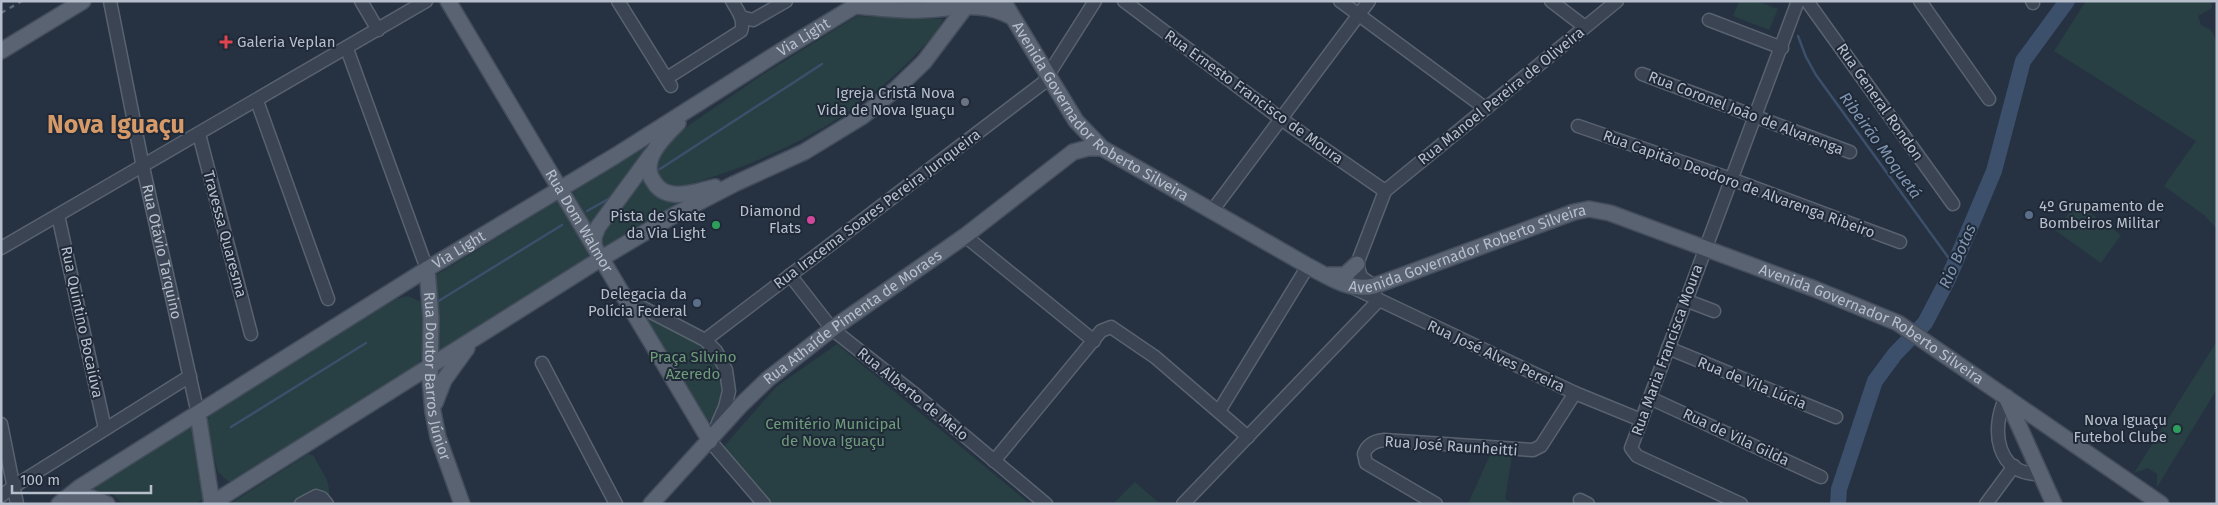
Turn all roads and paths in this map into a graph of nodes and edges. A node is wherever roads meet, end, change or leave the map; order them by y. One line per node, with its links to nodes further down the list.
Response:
1 (83, 1): 31 (main road)
2 (110, 1): 47 (street, Rua Otávio Tarquino)
3 (361, 1): 28 (street)
4 (426, 1): 28 (street)
5 (448, 1): 50 (main road, Rua Dom Walmor)
6 (618, 1): 23 (street)
7 (732, 1): 23 (street)
8 (786, 1): 23 (street)
9 (841, 1): 26 (main road)
10 (1003, 1): 24 (main road, Avenida Governador Roberto Silveira)
11 (1095, 1): 33 (street, Rua Iracema Soares Pereira Junqueira)
12 (1124, 1): 39 (street, Rua Ernesto Francisco de Moura)
13 (1340, 1): 22 (street)
14 (1369, 1): 22 (street)
15 (1551, 1): 27 (street)
16 (1616, 1): 27 (street, Rua Manoel Pereira de Oliveira)
17 (1798, 1): 29 (street, Rua Maria Francisca Moura)
18 (1806, 1): 52 (street, Rua General Rondon)
19 (1920, 1): 35 (street)
20 (859, 4): 21 (main road, Avenida Governador Roberto Silveira); 26 (main road, Via Light)
21 (968, 4): 24 (main road, Avenida Governador Roberto Silveira); 48 (main road)
22 (1358, 15): 37 (street); 39 (street)
23 (741, 16)
24 (1012, 18): 33 (main road, Avenida Governador Roberto Silveira)
25 (1709, 20): 29 (street)
26 (820, 27): 34 (main road, Via Light)
27 (1585, 27): 37 (street, Rua Manoel Pereira de Oliveira)
28 (378, 30): 30 (street)
29 (1782, 48): 38 (street, Rua Maria Francisca Moura)
30 (347, 49): 36 (street); 62 (street, Rua Doutor Barros Júnior)
31 (1, 52)
32 (1642, 74): 38 (street, Rua Coronel João de Alvarenga)
33 (1049, 77): 40 (main road, Avenida Governador Roberto Silveira); 63 (street, Rua Iracema Soares Pereira Junqueira)
34 (719, 90): 43 (main road); 50 (main road, Via Light)
35 (1989, 99)
36 (257, 101): 42 (street); 67 (street)
37 (1485, 108): 51 (street, Rua Manoel Pereira de Oliveira)
38 (1756, 116): 46 (street, Rua Coronel João de Alvarenga); 49 (street, Rua Maria Francisca Moura)
39 (1281, 120): 51 (street, Rua Ernesto Francisco de Moura); 53 (street)
40 (1076, 121): 44 (main road, Avenida Governador Roberto Silveira); 45 (main road)
41 (1578, 126): 49 (street, Rua Capitão Deodoro de Alvarenga Ribeiro)
42 (199, 134): 47 (street); 73 (street, Travessa Quaresma)
43 (656, 147): 48 (main road); 59 (main road)
44 (1102, 148): 45 (main road, Rua Athaíde Pimenta de Moraes); 53 (main road, Avenida Governador Roberto Silveira)
45 (1073, 152): 55 (main road, Rua Athaíde Pimenta de Moraes)
46 (1850, 152)
47 (143, 167): 54 (street); 80 (street, Rua Otávio Tarquino)
48 (746, 178): 59 (main road)
49 (1731, 179): 56 (street, Rua Capitão Deodoro de Alvarenga Ribeiro); 58 (street, Rua Maria Francisca Moura)
50 (561, 188): 59 (main road, Rua Dom Walmor); 62 (main road, Via Light)
51 (1385, 190): 60 (street)
52 (1952, 204)
53 (1212, 212): 61 (main road, Avenida Governador Roberto Silveira)
54 (58, 215): 57 (street); 91 (street, Rua Quintino Bocaiúva)
55 (965, 236): 72 (main road, Rua Athaíde Pimenta de Moraes); 76 (street)
56 (1900, 242)
57 (1, 248)
58 (1705, 248): 66 (main road, Avenida Governador Roberto Silveira); 70 (street, Rua Maria Francisca Moura); 82 (main road, Avenida Governador Roberto Silveira)
59 (598, 251): 68 (main road, Rua Dom Walmor); 74 (main road)
60 (1357, 264): 64 (main road); 66 (street)
61 (1308, 266): 64 (main road, Avenida Governador Roberto Silveira); 84 (street)
62 (427, 269): 65 (main road, Via Light); 69 (main road, Rua Doutor Barros Júnior)
63 (790, 274): 72 (street, Rua Alberto de Melo); 75 (street, Rua Iracema Soares Pereira Junqueira)
64 (1325, 274): 66 (main road, Avenida Governador Roberto Silveira)
65 (400, 287): 69 (main road); 86 (main road, Via Light)
66 (1376, 293): 81 (street, Rua José Alves Pereira); 93 (street)
67 (328, 299)
68 (626, 299): 75 (street); 94 (main road, Rua Dom Walmor)
69 (430, 300): 79 (main road, Rua Doutor Barros Júnior)
70 (1685, 300): 71 (street); 77 (street, Rua Maria Francisca Moura)
71 (1714, 311)
72 (832, 329): 94 (main road, Rua Athaíde Pimenta de Moraes); 95 (street, Rua Alberto de Melo)
73 (251, 334)
74 (476, 338): 79 (main road); 85 (main road)
75 (705, 340): 94 (street)
76 (1094, 341): 84 (street); 95 (street)
77 (1668, 348): 83 (street, Rua Maria Francisca Moura); 87 (street, Rua de Vila Lúcia)
78 (542, 363): 112 (street)
79 (427, 364): 85 (main road, Rua Doutor Barros Júnior); 100 (main road)
80 (190, 376): 86 (street, Rua Otávio Tarquino); 91 (street)
81 (1574, 393): 88 (street, Rua José Alves Pereira); 117 (street, Rua José Raunheitti)
82 (2006, 397): 89 (main road, Avenida Governador Roberto Silveira); 92 (main road); 96 (street)
83 (1650, 398): 88 (street, Rua Maria Francisca Moura); 99 (street, Rua de Vila Gilda)
84 (1219, 411): 93 (street)
85 (433, 412): 111 (main road, Rua Doutor Barros Júnior)
86 (198, 414): 97 (main road, Rua Otávio Tarquino); 105 (main road, Via Light)
87 (1836, 417)
88 (1641, 420): 103 (street, Rua Maria Francisca Moura)
89 (2042, 421): 92 (main road); 121 (main road, Avenida Governador Roberto Silveira)
90 (1, 424): 101 (street)
91 (105, 429): 101 (street)
92 (2021, 432): 98 (main road)
93 (1248, 437): 116 (street)
94 (707, 451): 113 (main road, Rua Athaíde Pimenta de Moraes); 114 (street)
95 (994, 461): 115 (street, Rua Alberto de Melo)
96 (2014, 466): 98 (street); 119 (street)
97 (208, 474): 100 (main road); 108 (main road, Rua Otávio Tarquino)
98 (2041, 474): 120 (main road)
99 (1822, 477)
100 (240, 486): 108 (main road)
101 (13, 487): 102 (street); 104 (street)
102 (1, 496)
103 (1716, 499): 118 (street, Rua Maria Francisca Moura)
104 (17, 504)
105 (59, 504)
106 (67, 504): 107 (main road)
107 (107, 504)
108 (211, 504)
109 (301, 504): 110 (street)
110 (327, 504)
111 (462, 504)
112 (616, 504)
113 (652, 504)
114 (764, 504)
115 (1046, 504)
116 (1183, 504)
117 (1436, 504)
118 (1741, 504)
119 (1986, 504)
120 (2054, 504)
121 (2161, 504)

